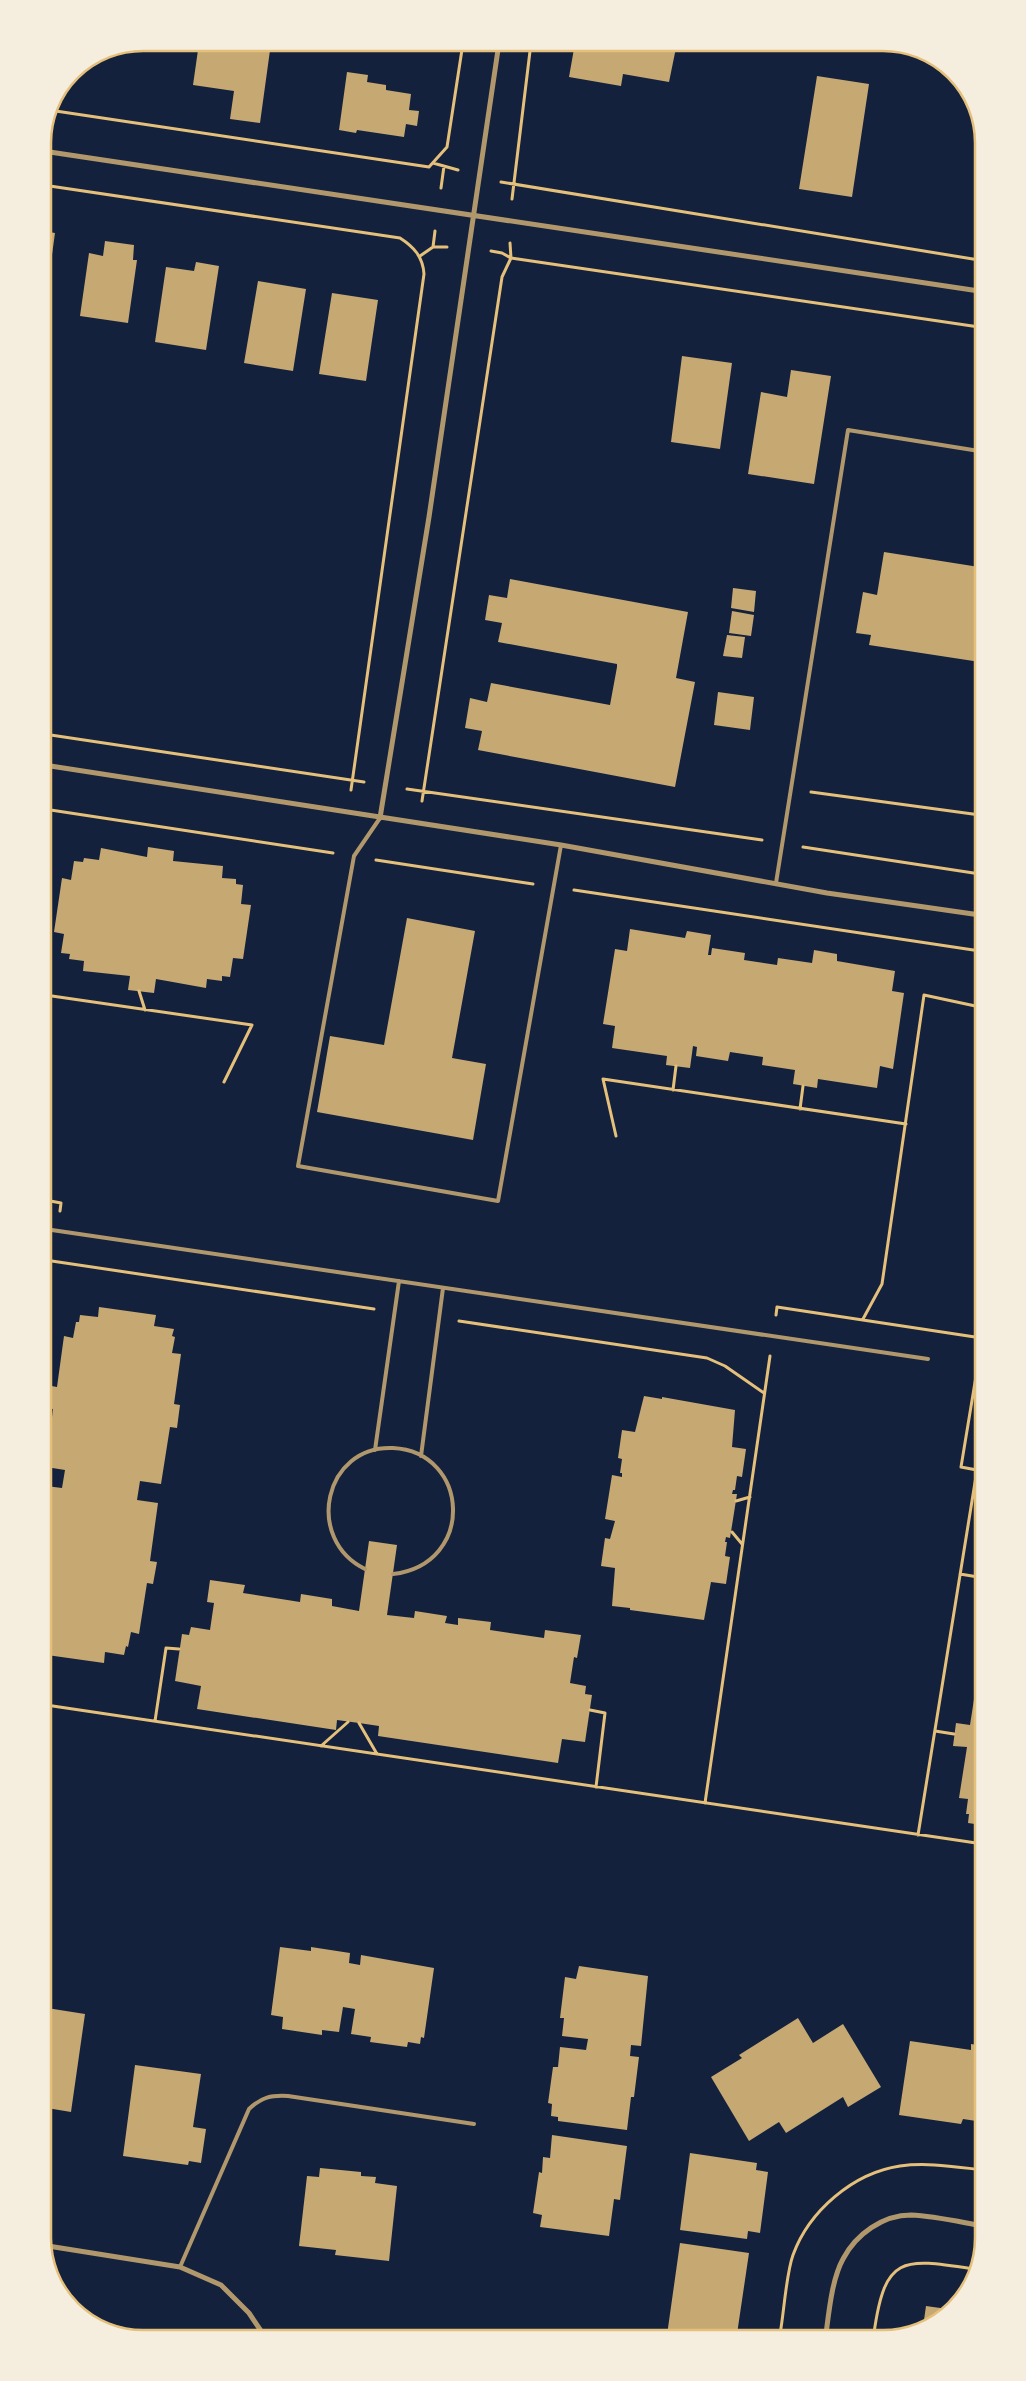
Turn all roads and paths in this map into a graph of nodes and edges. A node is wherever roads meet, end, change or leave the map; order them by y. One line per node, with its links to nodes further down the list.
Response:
1 (462, 51): 6 (path)
2 (498, 51): 7 (street)
3 (530, 51): 8 (path)
4 (57, 111): 6 (path)
5 (51, 152): 10 (street)
6 (433, 163): 7 (path)
7 (479, 176): 8 (path); 10 (street)
8 (514, 185): 11 (path); 15 (path)
9 (51, 186): 13 (path)
10 (473, 215): 11 (street); 12 (street)
11 (509, 221): 14 (path); 16 (street)
12 (468, 247): 13 (path); 14 (path); 22 (street)
13 (420, 256): 21 (path)
14 (511, 258): 17 (path); 24 (path)
15 (975, 259)
16 (975, 290)
17 (975, 325)
18 (975, 450): 23 (lane)
19 (51, 735): 21 (path)
20 (51, 766): 26 (street)
21 (352, 780): 22 (path); 26 (path)
22 (386, 786): 24 (path); 28 (street)
23 (791, 789): 27 (path); 30 (lane)
24 (424, 791): 29 (path); 30 (path)
25 (51, 810): 32 (path)
26 (348, 813): 28 (street)
27 (975, 815)
28 (380, 818): 29 (street); 32 (lane)
29 (418, 824): 31 (street)
30 (782, 843): 33 (path); 34 (lane)
31 (561, 845): 34 (street); 35 (lane)
32 (354, 856): 35 (path); 35 (lane)
33 (975, 873)
34 (776, 884): 36 (street)
35 (553, 887): 37 (path)
36 (975, 914)
37 (975, 950)
38 (139, 991): 41 (path)
39 (51, 996): 41 (path)
40 (975, 1006): 47 (path)
41 (145, 1010): 43 (path)
42 (676, 1066): 45 (path)
43 (224, 1082)
44 (803, 1086): 46 (path)
45 (673, 1090): 46 (path); 48 (path)
46 (800, 1109): 47 (path)
47 (906, 1124): 52 (path)
48 (616, 1136)
49 (51, 1230): 50 (lane)
50 (399, 1281): 51 (lane); 57 (lane)
51 (443, 1288): 53 (lane); 58 (lane)
52 (863, 1320): 53 (path); 54 (path)
53 (773, 1336): 55 (lane); 61 (path)
54 (975, 1337)
55 (928, 1359)
56 (975, 1382): 59 (path)
57 (375, 1450): 58 (lane); 65 (lane)
58 (421, 1456): 66 (lane)
59 (975, 1470)
60 (975, 1482): 67 (path)
61 (750, 1497): 62 (path); 64 (path)
62 (736, 1500)
63 (732, 1532): 64 (path)
64 (743, 1544): 80 (path)
65 (365, 1569)
66 (393, 1574)
67 (960, 1574): 68 (path); 75 (path)
68 (975, 1576)
69 (180, 1649): 72 (path)
70 (51, 1706): 72 (path)
71 (590, 1710): 79 (path)
72 (155, 1721): 77 (path)
73 (348, 1722): 77 (path)
74 (359, 1723): 78 (path)
75 (935, 1731): 76 (path); 81 (path)
76 (954, 1734)
77 (321, 1746): 78 (path)
78 (377, 1754): 79 (path)
79 (596, 1787): 80 (path)
80 (705, 1804): 81 (path)
81 (918, 1835): 82 (path)
82 (975, 1843)
83 (474, 2124): 86 (lane)
84 (975, 2225): 89 (street)
85 (52, 2247): 86 (street)
86 (180, 2267): 88 (street)
87 (969, 2268): 90 (path)
88 (260, 2330)
89 (827, 2330)
90 (875, 2330)

